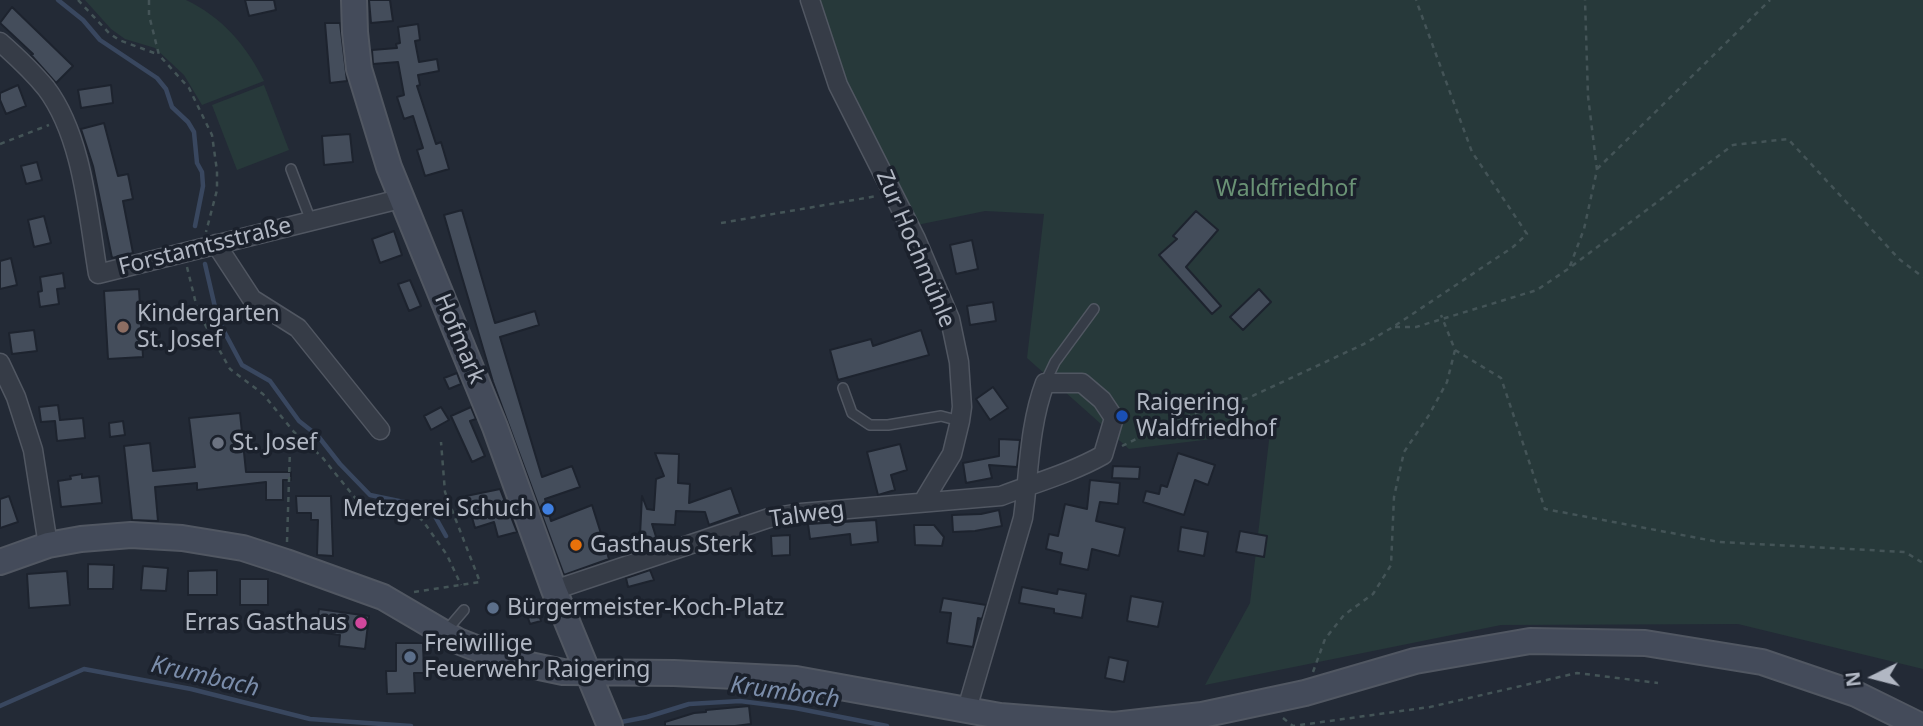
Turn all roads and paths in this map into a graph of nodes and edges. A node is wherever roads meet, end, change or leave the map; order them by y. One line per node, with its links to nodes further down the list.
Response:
1 (78, 0): 9 (path)
2 (149, 0): 9 (path)
3 (354, 0): 15 (main road, Hofmark)
4 (810, 0): 14 (street, Zur Hochmühle)
5 (1416, 0): 24 (path)
6 (1585, 0): 13 (path)
7 (1770, 0): 13 (path)
8 (0, 42): 10 (street, Forstamtsstraße)
9 (159, 55): 18 (path)
10 (64, 119): 11 (path); 19 (street, Forstamtsstraße)
11 (0, 144)
12 (291, 169): 16 (lane)
13 (1597, 170): 20 (path)
14 (894, 193): 17 (path); 29 (street, Zur Hochmühle)
15 (400, 199): 16 (street, Forstamtsstraße); 41 (main road, Hofmark)
16 (311, 221): 18 (street, Forstamtsstraße)
17 (721, 223)
18 (213, 245): 19 (street, Forstamtsstraße); 30 (street)
19 (184, 252): 31 (path)
20 (1568, 269): 21 (path); 23 (path)
21 (1923, 277)
22 (1094, 309): 27 (lane)
23 (1441, 317): 24 (path); 25 (path)
24 (1393, 327): 33 (path)
25 (1455, 349): 39 (path); 47 (path)
26 (0, 363): 36 (street)
27 (1045, 383): 33 (street); 34 (street)
28 (843, 388): 29 (lane)
29 (960, 421): 35 (street, Zur Hochmühle)
30 (380, 430)
31 (294, 432): 38 (path); 40 (path)
32 (441, 442): 40 (path)
33 (1103, 455): 34 (street, Talweg)
34 (1027, 486): 35 (street, Talweg); 49 (street)
35 (923, 502): 41 (street, Talweg)
36 (48, 545): 37 (main road); 38 (main road)
37 (0, 562)
38 (286, 562): 42 (main road)
39 (1923, 563)
40 (461, 585): 42 (path)
41 (554, 590): 45 (main road, Hofmark)
42 (383, 597): 44 (main road)
43 (464, 610): 44 (lane)
44 (445, 633): 45 (main road)
45 (587, 672): 49 (main road); 50 (main road, Hofmark)
46 (1658, 683): 48 (path)
47 (1305, 693): 48 (main road); 51 (main road)
48 (1264, 703): 49 (main road)
49 (967, 709)
50 (608, 721)
51 (1921, 726)

